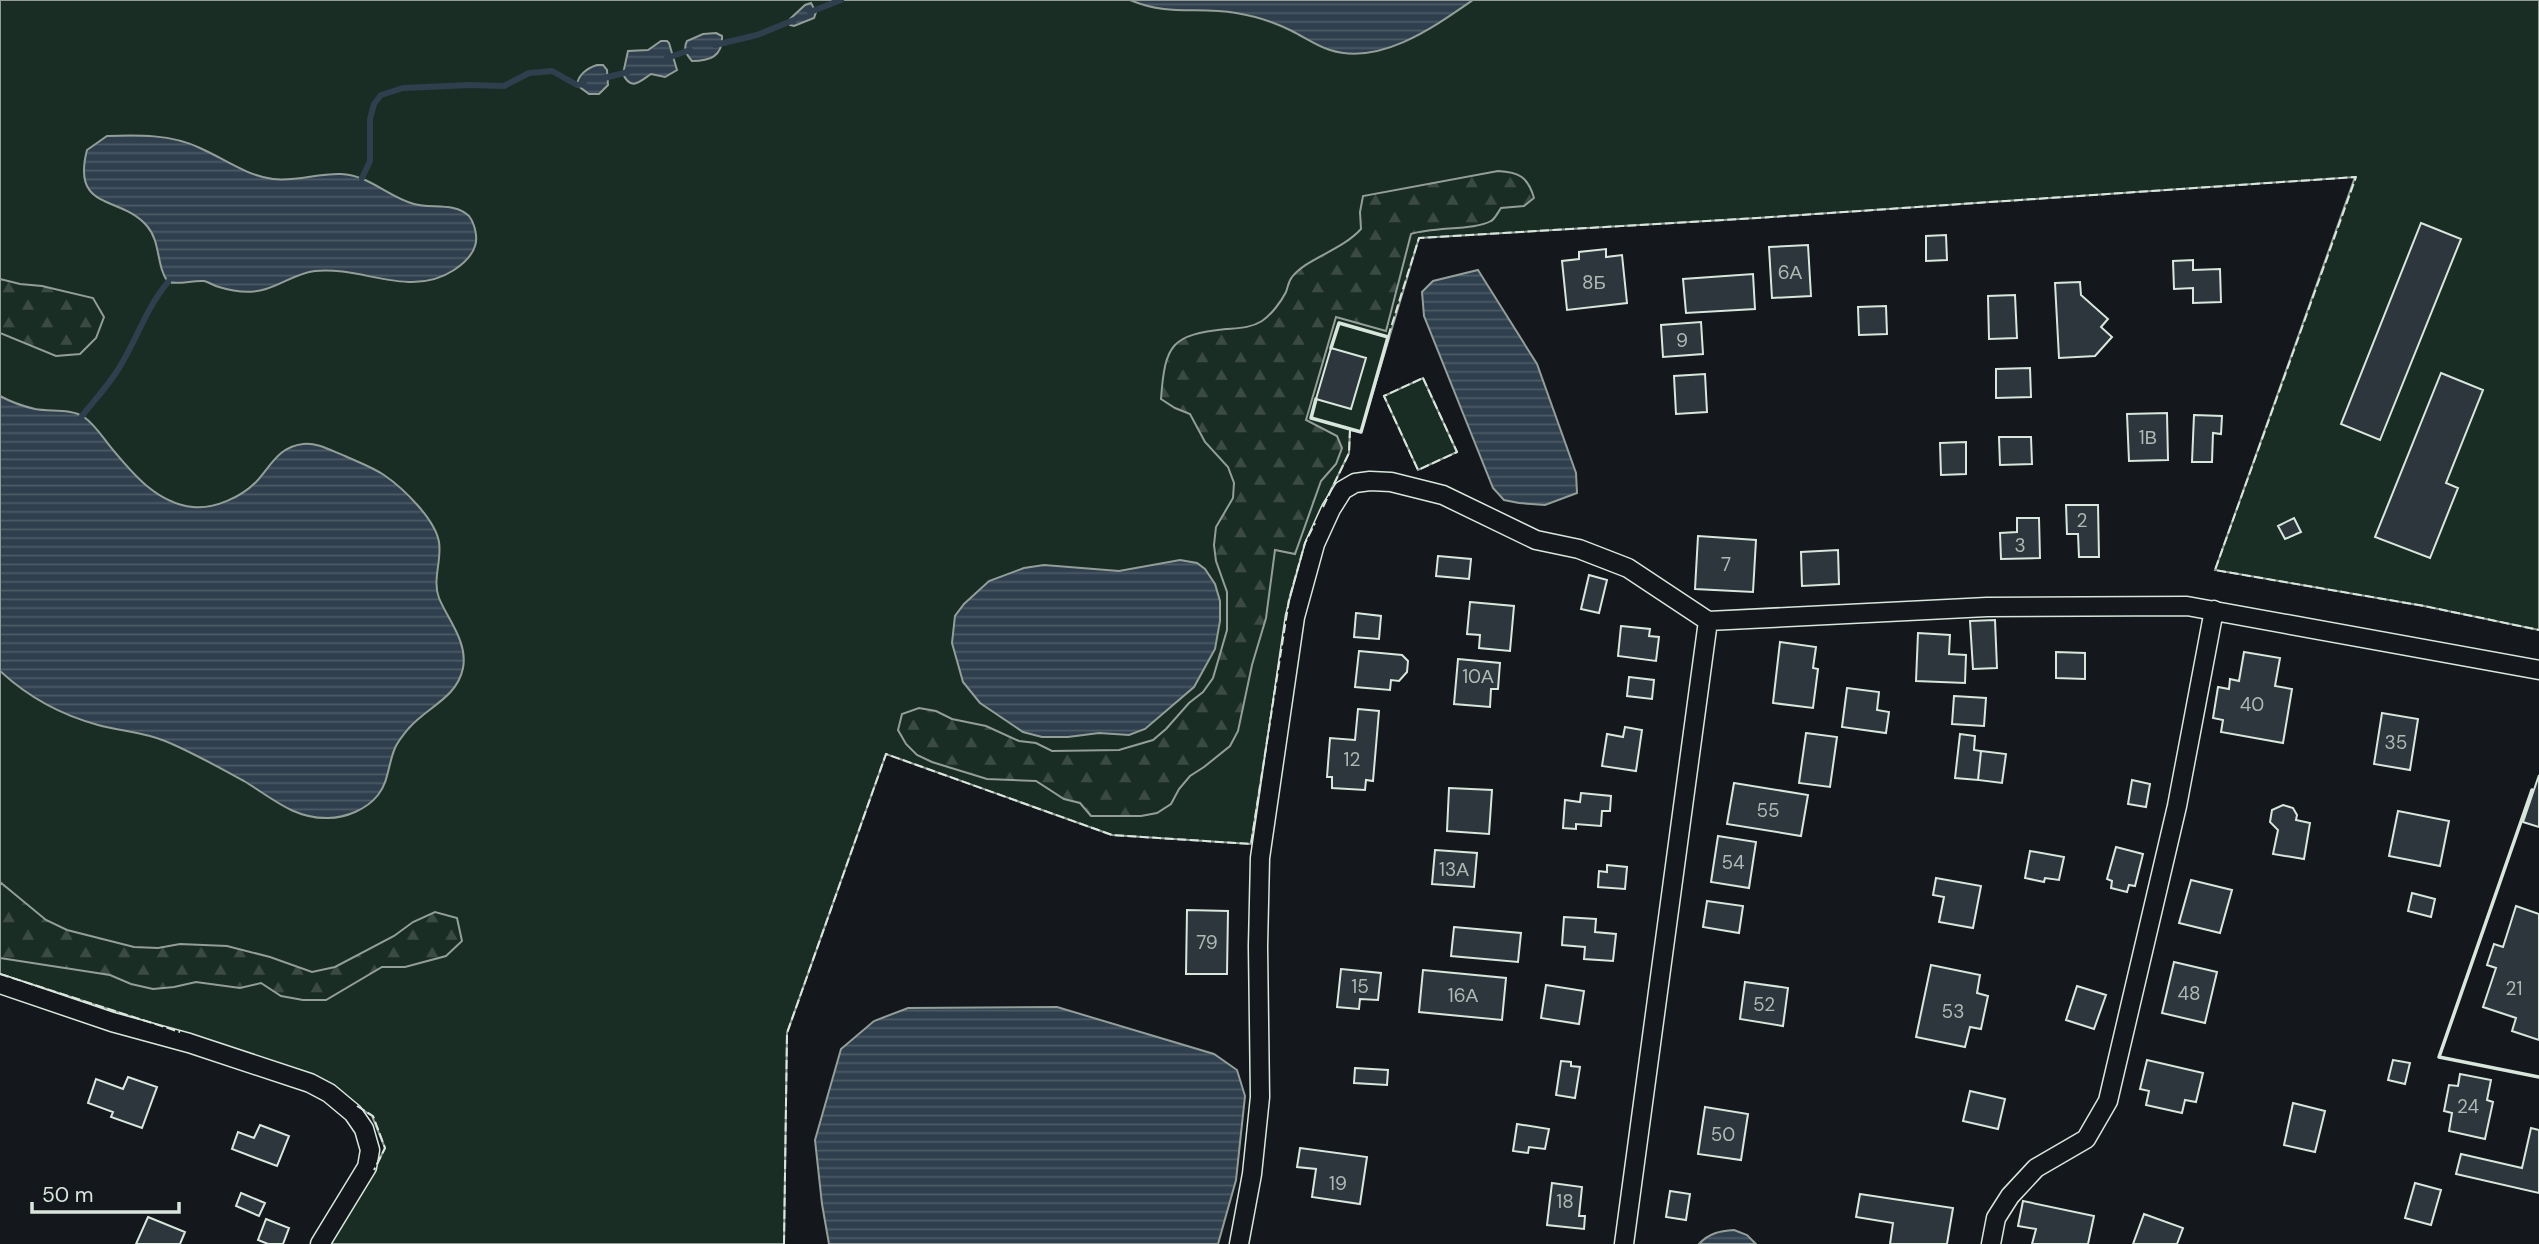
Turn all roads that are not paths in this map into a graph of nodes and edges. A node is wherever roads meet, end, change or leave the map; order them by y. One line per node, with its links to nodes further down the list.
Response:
1 (2214, 610): 2 (street); 3 (street); 8 (street)
2 (1708, 621): 6 (street); 7 (street)
3 (2539, 670)
4 (0, 984): 5 (street)
5 (320, 1244)
6 (1238, 1244)
7 (1624, 1244)
8 (1991, 1244)

